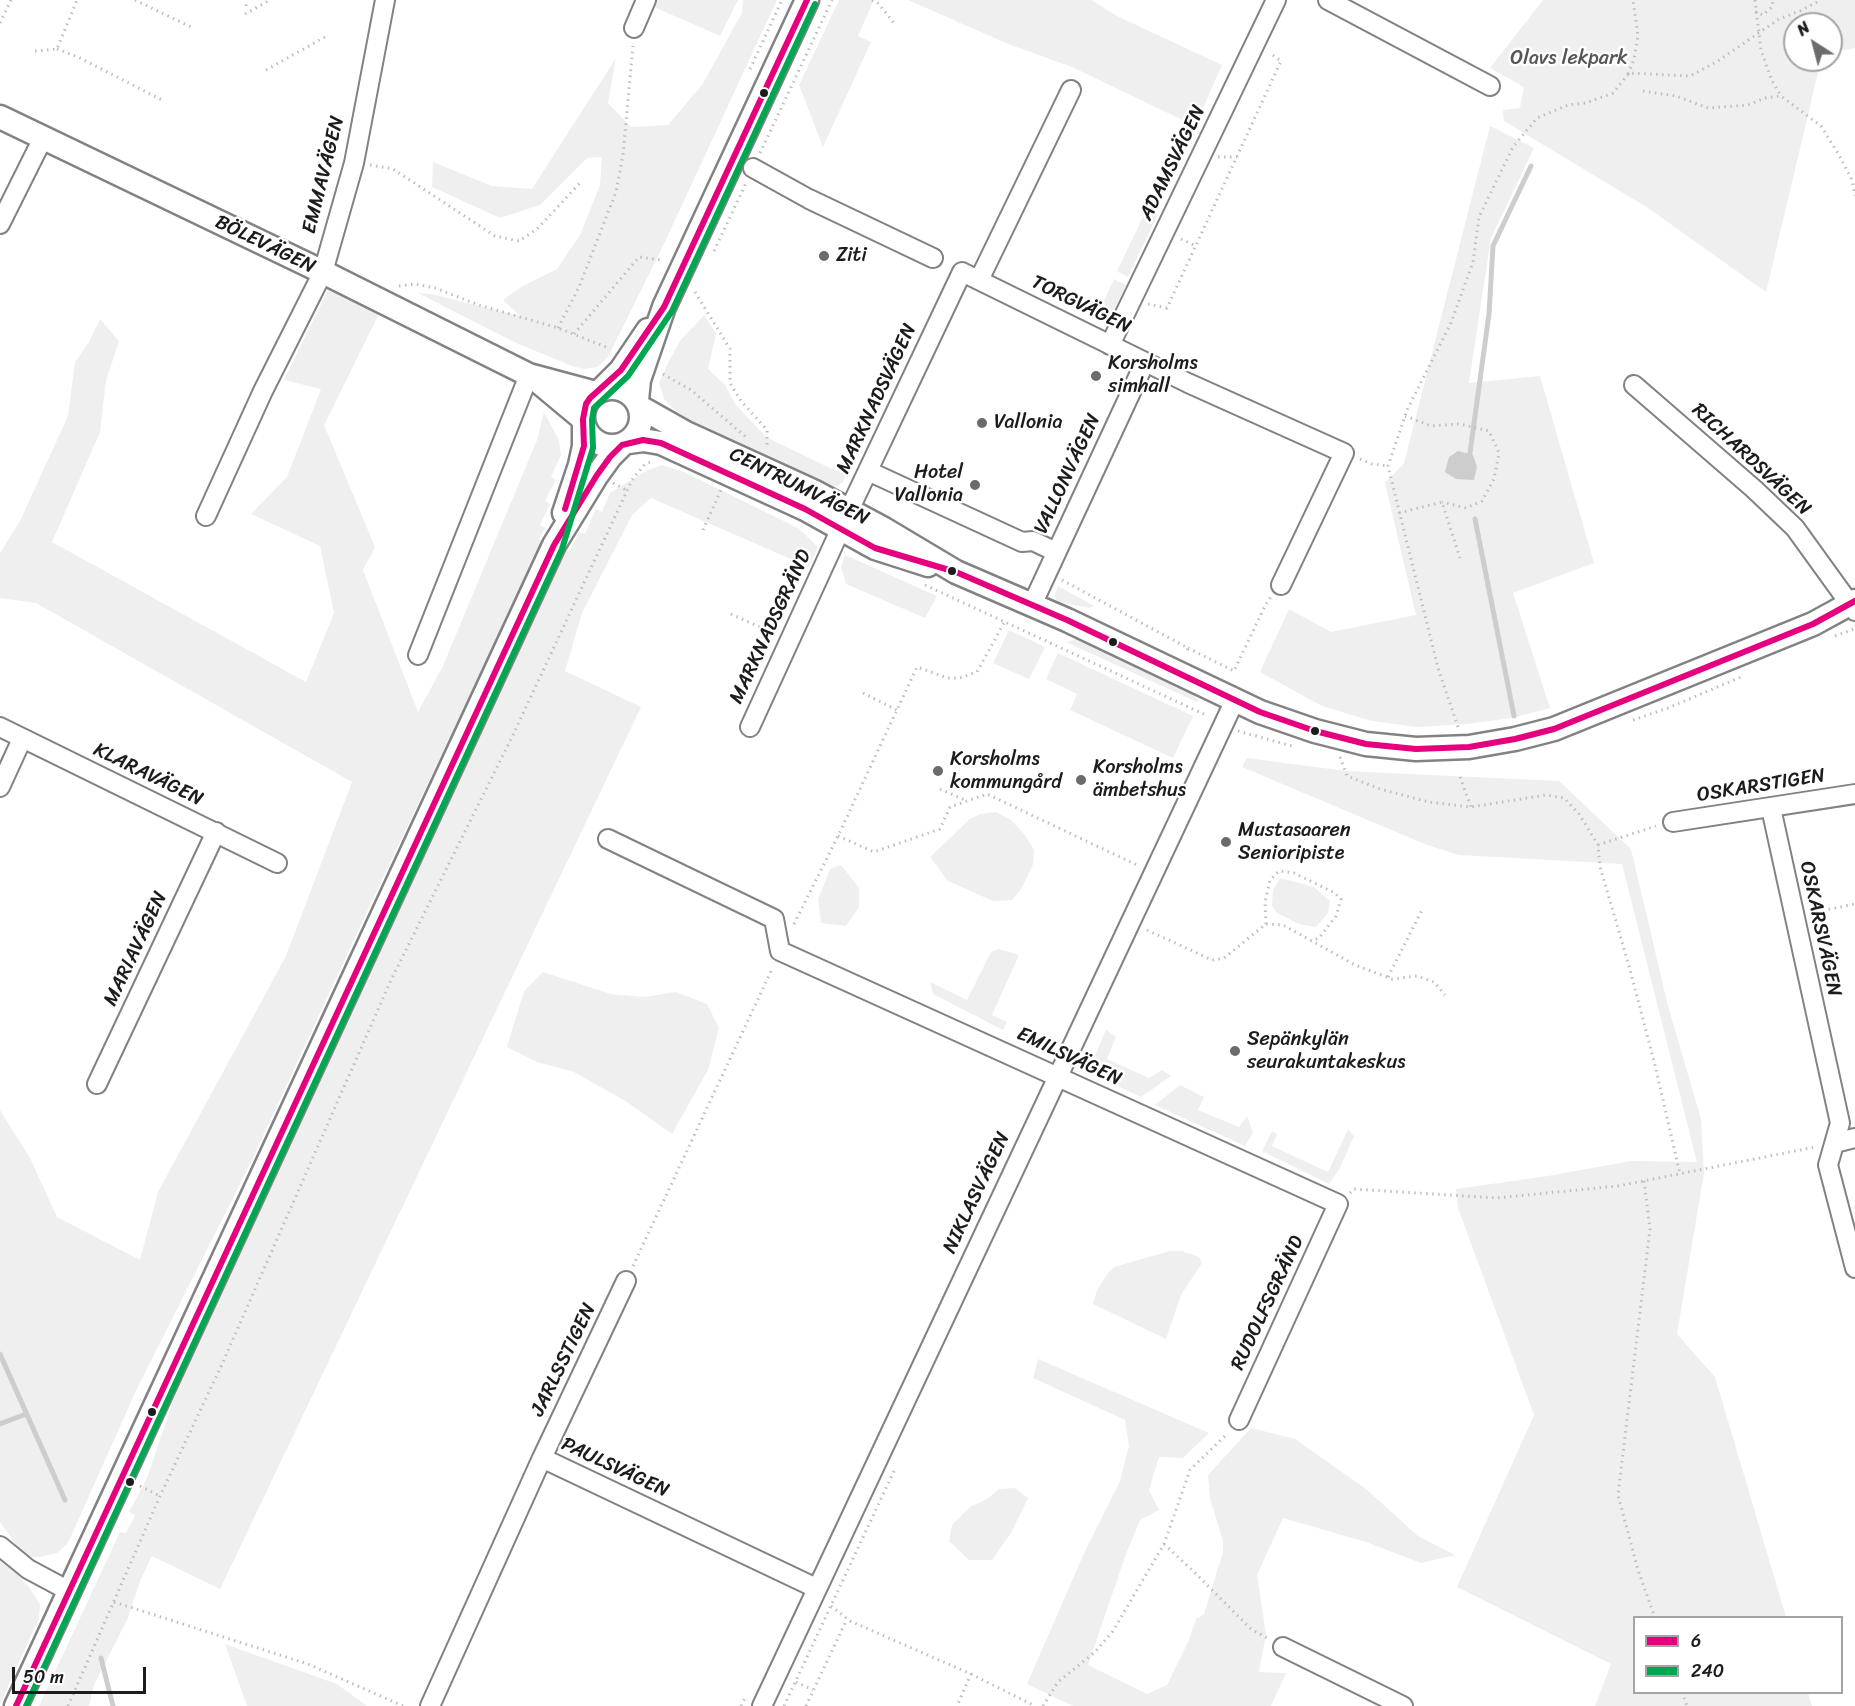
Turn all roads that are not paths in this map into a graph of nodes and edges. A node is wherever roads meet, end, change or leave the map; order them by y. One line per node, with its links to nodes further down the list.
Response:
1 (385, 0): 14 (street, EMMAVÄGEN)
2 (646, 0): 6 (street)
3 (807, 0): 17 (main road)
4 (1276, 0): 18 (street, ADAMSVÄGEN)
5 (1328, 0): 7 (street)
6 (634, 28)
7 (1490, 86)
8 (1071, 90): 16 (street)
9 (0, 117): 10 (main road, BÖLEVÄGEN)
10 (42, 138): 12 (street); 14 (main road, BÖLEVÄGEN)
11 (753, 168): 13 (street)
12 (0, 224)
13 (933, 258)
14 (323, 272): 20 (main road, BÖLEVÄGEN); 27 (street, EMMAVÄGEN)
15 (962, 272): 16 (street, TORGVÄGEN); 26 (street, MARKNADSVÄGEN)
16 (979, 280): 18 (street, TORGVÄGEN)
17 (664, 306): 22 (main road); 23 (main road)
18 (1110, 345): 19 (street, TORGVÄGEN)
19 (1145, 362): 30 (street, VALLONVÄGEN); 31 (street, TORGVÄGEN)
20 (530, 375): 22 (main road, BÖLEVÄGEN); 24 (main road, BÖLEVÄGEN); 34 (street)
21 (1634, 385): 33 (street, RICHARDSVÄGEN)
22 (599, 391): 23 (main road); 24 (main road)
23 (638, 404): 25 (main road); 28 (main road, CENTRUMVÄGEN)
24 (584, 423): 25 (main road); 29 (main road)
25 (626, 443): 28 (main road, CENTRUMVÄGEN); 29 (main road)
26 (868, 471): 28 (street, MARKNADSVÄGEN); 30 (street)
27 (206, 516)
28 (841, 528): 32 (main road, CENTRUMVÄGEN); 37 (street, MARKNADSGRÄND)
29 (554, 545): 57 (main road)
30 (1056, 552): 32 (street, VALLONVÄGEN)
31 (1281, 585)
32 (1032, 605): 35 (main road, CENTRUMVÄGEN)
33 (1854, 605): 35 (main road, CENTRUMVÄGEN)
34 (418, 655)
35 (1235, 700): 46 (street, NIKLASVÄGEN)
36 (0, 727): 38 (street, KLARAVÄGEN)
37 (750, 727)
38 (22, 739): 39 (street); 43 (street, KLARAVÄGEN)
39 (0, 787)
40 (1855, 794): 41 (street, OSKARSTIGEN)
41 (1771, 808): 42 (street, OSKARSTIGEN); 49 (street, OSKARSVÄGEN)
42 (1673, 822)
43 (216, 832): 45 (street, KLARAVÄGEN); 47 (street, MARIAVÄGEN)
44 (608, 839): 46 (street, EMILSVÄGEN)
45 (277, 863)
46 (1057, 1077): 50 (street, EMILSVÄGEN); 56 (street, NIKLASVÄGEN)
47 (97, 1084)
48 (1855, 1138): 49 (street)
49 (1835, 1143): 51 (street, OSKARSVÄGEN)
50 (1338, 1204): 53 (street, RUDOLFSGRÄND)
51 (1855, 1268)
52 (626, 1281): 54 (street, JARLSSTIGEN)
53 (1239, 1420)
54 (542, 1458): 56 (street, PAULSVÄGEN); 60 (street, PAULSVÄGEN)
55 (0, 1546): 57 (street)
56 (816, 1588): 61 (street, NIKLASVÄGEN)
57 (69, 1591): 59 (main road)
58 (1283, 1647): 62 (street)
59 (16, 1706)
60 (430, 1706)
61 (762, 1706)
62 (1403, 1706)

